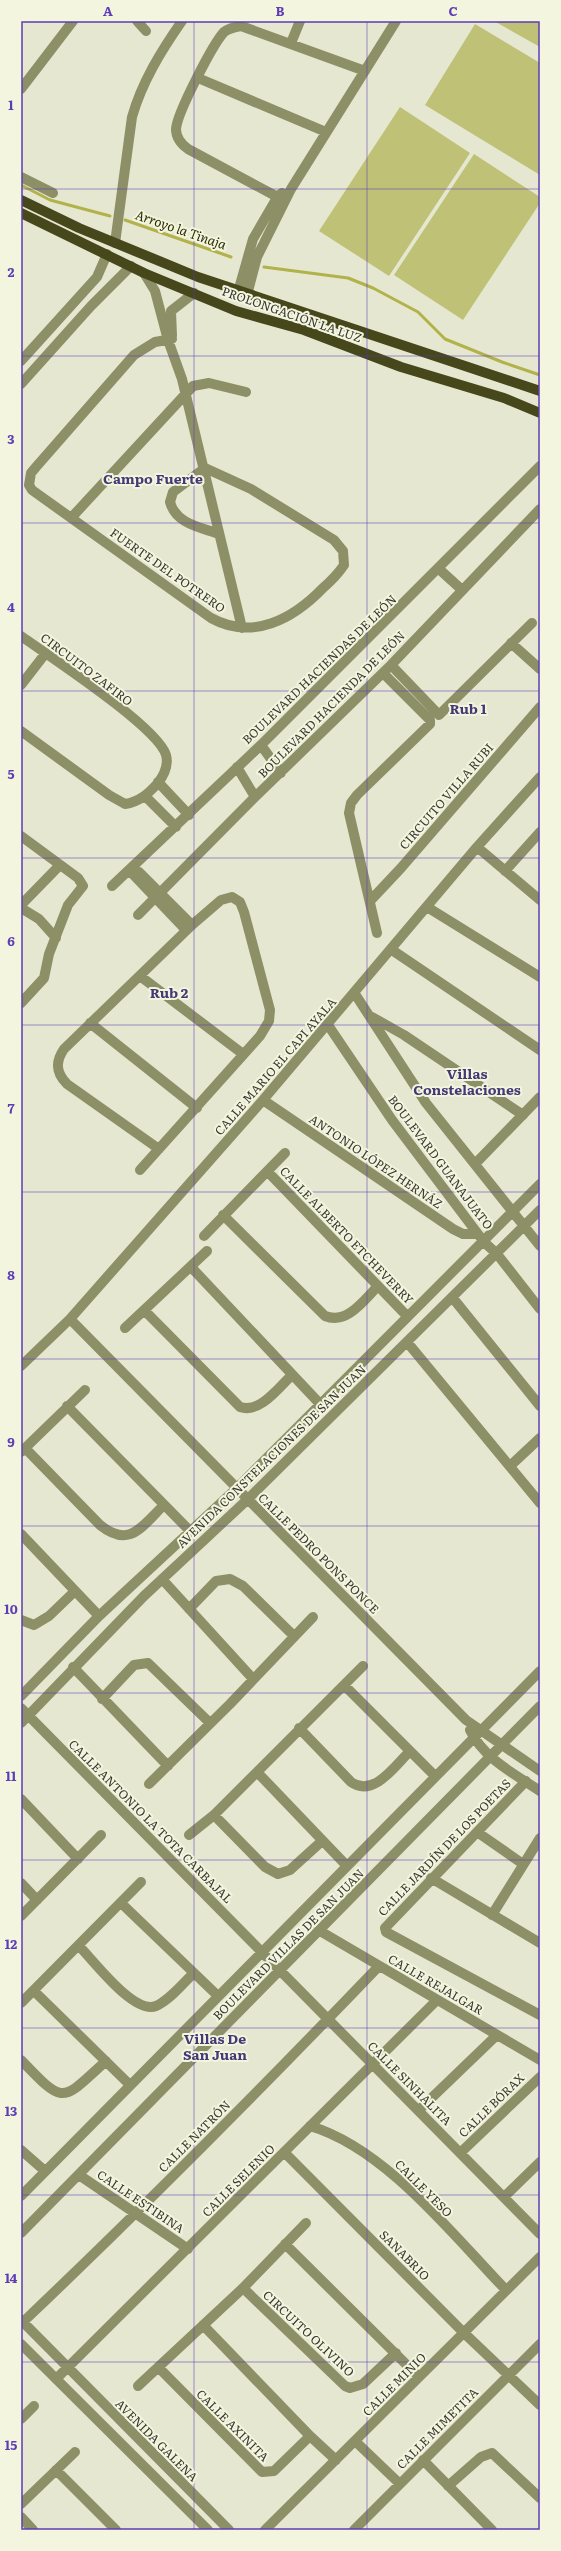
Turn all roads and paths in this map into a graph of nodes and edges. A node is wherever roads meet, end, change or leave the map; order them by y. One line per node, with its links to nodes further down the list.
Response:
1 (73, 21): 10 (street)
2 (137, 21): 6 (street)
3 (182, 21): 17 (street)
4 (300, 21): 7 (street)
5 (396, 21): 8 (street)
6 (146, 31)
7 (290, 43): 8 (street); 9 (street)
8 (365, 71): 11 (street)
9 (198, 78): 11 (street); 14 (street)
10 (21, 89)
11 (326, 132): 14 (street)
12 (21, 177): 13 (street)
13 (53, 193)
14 (282, 198): 22 (street)
15 (21, 200): 17 (main road, PROLONGACIÓN LA LUZ)
16 (21, 213): 18 (main road, PROLONGACIÓN LA LUZ)
17 (115, 243): 22 (main road, PROLONGACIÓN LA LUZ)
18 (107, 254): 19 (main road, PROLONGACIÓN LA LUZ); 25 (street)
19 (131, 266): 20 (main road, PROLONGACIÓN LA LUZ); 26 (street)
20 (144, 273): 21 (main road, PROLONGACIÓN LA LUZ); 23 (street)
21 (194, 293): 23 (street); 30 (main road, PROLONGACIÓN LA LUZ)
22 (243, 293): 27 (main road, PROLONGACIÓN LA LUZ)
23 (167, 311): 24 (street)
24 (170, 342): 29 (street); 34 (street, FUERTE DEL POTRERO)
25 (21, 361)
26 (21, 384)
27 (540, 390)
28 (246, 392): 29 (street)
29 (186, 393): 32 (street); 34 (street)
30 (540, 413)
31 (540, 466): 36 (street, BOULEVARD HACIENDAS DE LEÓN)
32 (205, 468): 35 (street); 35 (street); 39 (street, FUERTE DEL POTRERO)
33 (538, 515): 37 (street, BOULEVARD HACIENDA DE LEÓN)
34 (72, 517): 39 (street, FUERTE DEL POTRERO)
35 (219, 534): 39 (street)
36 (439, 569): 37 (street); 49 (street, BOULEVARD HACIENDAS DE LEÓN)
37 (461, 589): 43 (street, BOULEVARD HACIENDA DE LEÓN)
38 (532, 623): 41 (street)
39 (242, 628)
40 (21, 636): 42 (street, CIRCUITO ZAFIRO)
41 (511, 643): 43 (street); 44 (street)
42 (45, 654): 46 (street); 53 (street, CIRCUITO ZAFIRO)
43 (391, 665): 45 (street, BOULEVARD HACIENDA DE LEÓN)
44 (540, 669)
45 (383, 673): 51 (street, BOULEVARD HACIENDA DE LEÓN); 67 (street)
46 (21, 685)
47 (540, 707): 67 (street, CIRCUITO VILLA RUBI)
48 (21, 731): 54 (street, CIRCUITO ZAFIRO)
49 (261, 745): 50 (street, BOULEVARD HACIENDAS DE LEÓN); 51 (street)
50 (237, 767): 55 (street); 56 (street, BOULEVARD HACIENDAS DE LEÓN)
51 (281, 773): 55 (street, BOULEVARD HACIENDA DE LEÓN)
52 (540, 777): 60 (street, CALLE MARIO EL CAPI AYALA)
53 (158, 782): 54 (street, CIRCUITO ZAFIRO); 56 (street)
54 (145, 796): 57 (street)
55 (254, 797): 65 (street, BOULEVARD HACIENDA DE LEÓN)
56 (189, 815): 57 (street, BOULEVARD HACIENDAS DE LEÓN)
57 (176, 827): 62 (street, BOULEVARD HACIENDAS DE LEÓN)
58 (540, 832): 63 (street)
59 (21, 836): 61 (street)
60 (477, 847): 63 (street); 69 (street, CALLE MARIO EL CAPI AYALA)
61 (58, 866): 68 (street); 73 (street)
62 (131, 868): 64 (street, BOULEVARD HACIENDAS DE LEÓN); 65 (street)
63 (505, 871): 66 (street)
64 (112, 886)
65 (158, 896): 70 (street, BOULEVARD HACIENDA DE LEÓN); 71 (street)
66 (540, 900)
67 (370, 901): 72 (street)
68 (21, 906): 73 (street)
69 (426, 907): 74 (street, CALLE MARIO EL CAPI AYALA); 76 (street)
70 (138, 915)
71 (189, 927): 75 (street); 83 (street)
72 (377, 933)
73 (56, 938): 78 (street)
74 (392, 950): 77 (street, CALLE MARIO EL CAPI AYALA); 82 (street)
75 (140, 976): 80 (street); 83 (street)
76 (540, 977)
77 (355, 994): 79 (street, BOULEVARD GUANAJUATO); 81 (street, CALLE MARIO EL CAPI AYALA)
78 (22, 999)
79 (370, 1016): 87 (street); 90 (street, BOULEVARD GUANAJUATO)
80 (90, 1023): 86 (street); 88 (street)
81 (328, 1026): 85 (street, CALLE MARIO EL CAPI AYALA); 99 (street, BOULEVARD GUANAJUATO)
82 (540, 1050)
83 (243, 1054): 86 (street)
84 (540, 1097): 87 (street)
85 (263, 1100): 99 (street, ANTONIO LÓPEZ HERNÁZ); 109 (street, CALLE MARIO EL CAPI AYALA)
86 (197, 1108): 88 (street)
87 (523, 1115): 90 (street)
88 (159, 1149): 91 (street)
89 (284, 1153): 92 (street)
90 (475, 1164): 95 (street, BOULEVARD GUANAJUATO)
91 (140, 1170)
92 (268, 1172): 96 (street); 104 (street, CALLE ALBERTO ETCHEVERRY)
93 (540, 1184): 95 (street, AVENIDA CONSTELACIONES DE SAN JUAN)
94 (540, 1210): 97 (street, AVENIDA CONSTELACIONES DE SAN JUAN)
95 (513, 1211): 97 (street, BOULEVARD GUANAJUATO); 99 (street, AVENIDA CONSTELACIONES DE SAN JUAN)
96 (223, 1215): 98 (street); 104 (street)
97 (524, 1226): 100 (street, BOULEVARD GUANAJUATO); 102 (street, AVENIDA CONSTELACIONES DE SAN JUAN)
98 (204, 1236)
99 (481, 1238): 102 (street, BOULEVARD GUANAJUATO); 108 (street, AVENIDA CONSTELACIONES DE SAN JUAN)
100 (540, 1246)
101 (207, 1251): 103 (street)
102 (497, 1254): 105 (street, AVENIDA CONSTELACIONES DE SAN JUAN); 106 (street, BOULEVARD GUANAJUATO)
103 (191, 1267): 107 (street); 113 (street)
104 (378, 1286): 108 (street, CALLE ALBERTO ETCHEVERRY)
105 (452, 1297): 111 (street, AVENIDA CONSTELACIONES DE SAN JUAN); 117 (street)
106 (540, 1309)
107 (145, 1311): 110 (street); 113 (street)
108 (407, 1316): 115 (street, AVENIDA CONSTELACIONES DE SAN JUAN)
109 (70, 1319): 112 (street, CALLE MARIO EL CAPI AYALA); 121 (street, CALLE PEDRO PONS PONCE)
110 (126, 1328)
111 (407, 1342): 120 (street); 122 (street, AVENIDA CONSTELACIONES DE SAN JUAN)
112 (21, 1366)
113 (292, 1375): 115 (street)
114 (85, 1390): 116 (street)
115 (321, 1405): 121 (street, AVENIDA CONSTELACIONES DE SAN JUAN)
116 (67, 1406): 119 (street); 124 (street)
117 (540, 1406)
118 (540, 1438): 120 (street)
119 (23, 1450): 124 (street)
120 (510, 1466): 123 (street)
121 (236, 1489): 122 (street, CALLE PEDRO PONS PONCE); 125 (street, AVENIDA CONSTELACIONES DE SAN JUAN)
122 (247, 1500): 127 (street, AVENIDA CONSTELACIONES DE SAN JUAN); 143 (street, CALLE PEDRO PONS PONCE)
123 (540, 1503)
124 (164, 1505): 125 (street)
125 (190, 1531): 130 (street, AVENIDA CONSTELACIONES DE SAN JUAN)
126 (21, 1534): 128 (street)
127 (162, 1580): 129 (street); 135 (street, AVENIDA CONSTELACIONES DE SAN JUAN)
128 (75, 1591): 130 (street); 132 (street)
129 (189, 1609): 133 (street); 137 (street)
130 (99, 1616): 139 (street, AVENIDA CONSTELACIONES DE SAN JUAN)
131 (313, 1617): 133 (street)
132 (21, 1620)
133 (294, 1636): 137 (street)
134 (363, 1666): 138 (street)
135 (73, 1668): 140 (street); 142 (street, AVENIDA CONSTELACIONES DE SAN JUAN)
136 (540, 1671): 147 (street, BOULEVARD VILLAS DE SAN JUAN)
137 (253, 1679): 145 (street)
138 (344, 1685): 146 (street); 150 (street)
139 (21, 1696)
140 (102, 1699): 145 (street); 152 (street)
141 (540, 1706): 149 (street, BOULEVARD VILLAS DE SAN JUAN)
142 (25, 1712): 144 (street, AVENIDA CONSTELACIONES DE SAN JUAN); 179 (street, CALLE ANTONIO LA TOTA CARBAJAL)
143 (466, 1720): 147 (street, CALLE PEDRO PONS PONCE); 148 (street, CALLE PEDRO PONS PONCE)
144 (21, 1723)
145 (210, 1723): 152 (street)
146 (299, 1728): 150 (street); 154 (street)
147 (481, 1729): 148 (street, BOULEVARD VILLAS DE SAN JUAN); 149 (street, CALLE PEDRO PONS PONCE)
148 (473, 1736): 151 (street, CALLE PEDRO PONS PONCE); 155 (street, BOULEVARD VILLAS DE SAN JUAN)
149 (502, 1745): 151 (street, BOULEVARD VILLAS DE SAN JUAN); 153 (street, CALLE PEDRO PONS PONCE)
150 (409, 1752): 155 (street)
151 (490, 1757): 156 (street, CALLE PEDRO PONS PONCE); 176 (street, BOULEVARD VILLAS DE SAN JUAN)
152 (168, 1766): 157 (street)
153 (540, 1771)
154 (257, 1772): 160 (street); 165 (street)
155 (435, 1776): 168 (street, BOULEVARD VILLAS DE SAN JUAN)
156 (526, 1781): 158 (street, CALLE PEDRO PONS PONCE); 161 (street, CALLE JARDÍN DE LOS POETAS)
157 (149, 1784)
158 (540, 1791)
159 (21, 1799): 166 (street)
160 (214, 1815): 163 (street); 165 (street)
161 (477, 1832): 167 (street); 169 (street, CALLE JARDÍN DE LOS POETAS)
162 (101, 1835): 166 (street)
163 (190, 1835)
164 (540, 1838): 167 (street)
165 (322, 1841): 168 (street)
166 (78, 1859): 172 (street)
167 (523, 1864): 174 (street)
168 (346, 1865): 179 (street, BOULEVARD VILLAS DE SAN JUAN)
169 (431, 1878): 174 (street); 187 (street, CALLE JARDÍN DE LOS POETAS)
170 (141, 1882): 173 (street)
171 (21, 1883): 172 (street)
172 (37, 1900): 175 (street)
173 (121, 1903): 178 (street); 182 (street)
174 (492, 1915): 177 (street)
175 (21, 1916)
176 (320, 1931): 180 (street, CALLE REJALGAR); 181 (street, BOULEVARD VILLAS DE SAN JUAN)
177 (540, 1943)
178 (79, 1946): 182 (street); 183 (street)
179 (262, 1951): 181 (street, CALLE SINHALITA); 184 (street, BOULEVARD VILLAS DE SAN JUAN)
180 (379, 1966): 185 (street, CALLE REJALGAR); 188 (street, CALLE NATRÓN)
181 (280, 1970): 188 (street, CALLE SINHALITA); 203 (street, BOULEVARD VILLAS DE SAN JUAN)
182 (194, 1973): 184 (street)
183 (34, 1991): 186 (street); 192 (street)
184 (218, 1996): 195 (street, BOULEVARD VILLAS DE SAN JUAN)
185 (437, 2000): 189 (street, CALLE REJALGAR); 193 (street, CALLE SELENIO)
186 (21, 2003)
187 (539, 2013)
188 (329, 2019): 193 (street, CALLE SINHALITA); 206 (street, CALLE NATRÓN)
189 (497, 2035): 191 (street, CALLE REJALGAR); 196 (street)
190 (21, 2060): 192 (street)
191 (540, 2060)
192 (106, 2061): 195 (street)
193 (373, 2064): 196 (street, CALLE SINHALITA); 197 (street, CALLE SELENIO)
194 (540, 2077): 200 (street, CALLE BÓRAX)
195 (130, 2085): 202 (street, BOULEVARD VILLAS DE SAN JUAN)
196 (419, 2110): 200 (street, CALLE SINHALITA)
197 (310, 2126): 199 (street, CALLE SELENIO); 214 (street, CALLE YESO)
198 (21, 2150): 202 (street)
199 (284, 2152): 211 (street, CALLE SELENIO); 217 (street, SANABRIO)
200 (460, 2153): 205 (street, CALLE SINHALITA)
201 (540, 2162): 205 (street)
202 (44, 2171): 204 (street, BOULEVARD VILLAS DE SAN JUAN)
203 (79, 2175): 206 (street, CALLE ESTIBINA); 208 (street, BOULEVARD VILLAS DE SAN JUAN)
204 (21, 2196)
205 (504, 2198): 209 (street, CALLE SINHALITA)
206 (136, 2213): 211 (street, CALLE ESTIBINA); 215 (street, CALLE NATRÓN)
207 (306, 2223): 210 (street)
208 (21, 2233)
209 (540, 2234)
210 (285, 2244): 213 (street); 220 (street)
211 (188, 2249): 222 (street, CALLE SELENIO)
212 (540, 2257): 214 (street, CALLE MINIO)
213 (243, 2288): 216 (street); 220 (street, CIRCUITO OLIVINO)
214 (506, 2289): 217 (street, CALLE MINIO)
215 (22, 2321): 222 (street, AVENIDA GALENA)
216 (203, 2325): 221 (street); 230 (street)
217 (463, 2332): 223 (street, SANABRIO); 224 (street, CALLE MINIO)
218 (21, 2344): 225 (street)
219 (540, 2344): 223 (street, CALLE MIMETITA)
220 (396, 2353): 224 (street)
221 (158, 2367): 226 (street); 230 (street, CALLE AXINITA)
222 (66, 2368): 225 (street, CALLE SELENIO); 244 (street, AVENIDA GALENA)
223 (508, 2376): 227 (street, SANABRIO); 234 (street, CALLE MIMETITA)
224 (419, 2377): 231 (street, CALLE MINIO)
225 (56, 2379): 243 (street)
226 (138, 2386)
227 (539, 2402)
228 (34, 2406): 229 (street)
229 (21, 2419)
230 (310, 2436): 233 (street)
231 (355, 2441): 233 (street, CALLE MINIO); 236 (street)
232 (75, 2452): 235 (street)
233 (336, 2460): 245 (street, CALLE MINIO)
234 (423, 2460): 236 (street, CALLE MIMETITA); 237 (street)
235 (56, 2470): 239 (street); 242 (street)
236 (400, 2484): 246 (street, CALLE MIMETITA)
237 (448, 2486): 238 (street); 247 (street)
238 (540, 2498)
239 (21, 2504)
240 (21, 2518): 241 (street)
241 (33, 2530)
242 (116, 2530)
243 (208, 2530)
244 (230, 2530)
245 (265, 2530)
246 (354, 2530)
247 (492, 2530)

